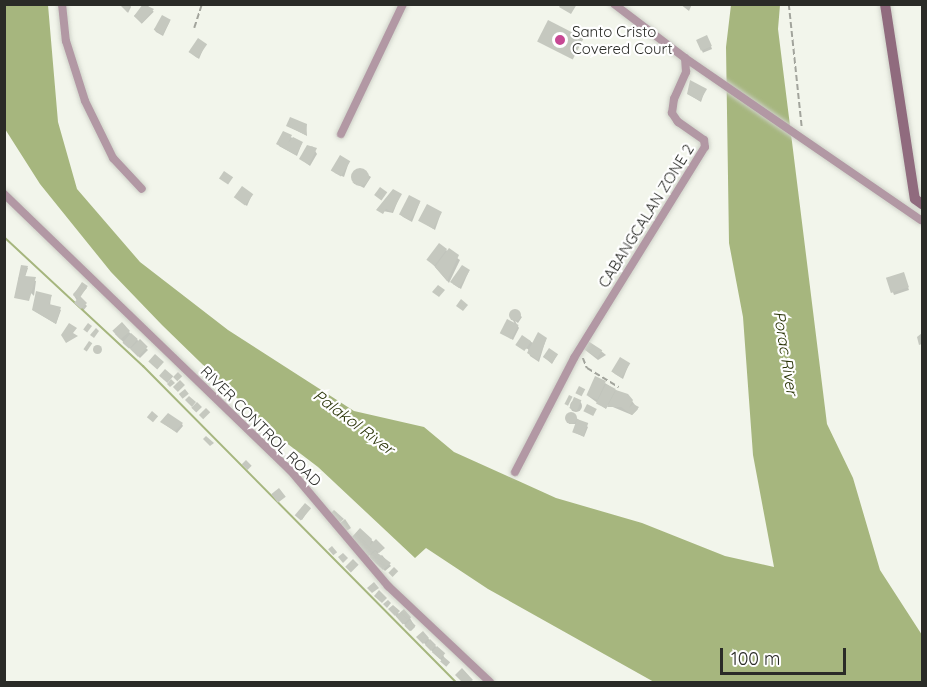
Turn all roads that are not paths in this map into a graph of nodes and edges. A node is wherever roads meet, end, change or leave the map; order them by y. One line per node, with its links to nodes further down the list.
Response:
1 (62, 4): 7 (street)
2 (403, 4): 6 (street)
3 (614, 4): 5 (street)
4 (885, 4): 9 (street)
5 (685, 58): 10 (street); 11 (street, CABANGCALAN ZONE 2)
6 (341, 134)
7 (142, 189)
8 (4, 194): 12 (street, RIVER CONTROL ROAD)
9 (919, 201): 10 (street)
10 (922, 223)
11 (515, 472)
12 (490, 682)

